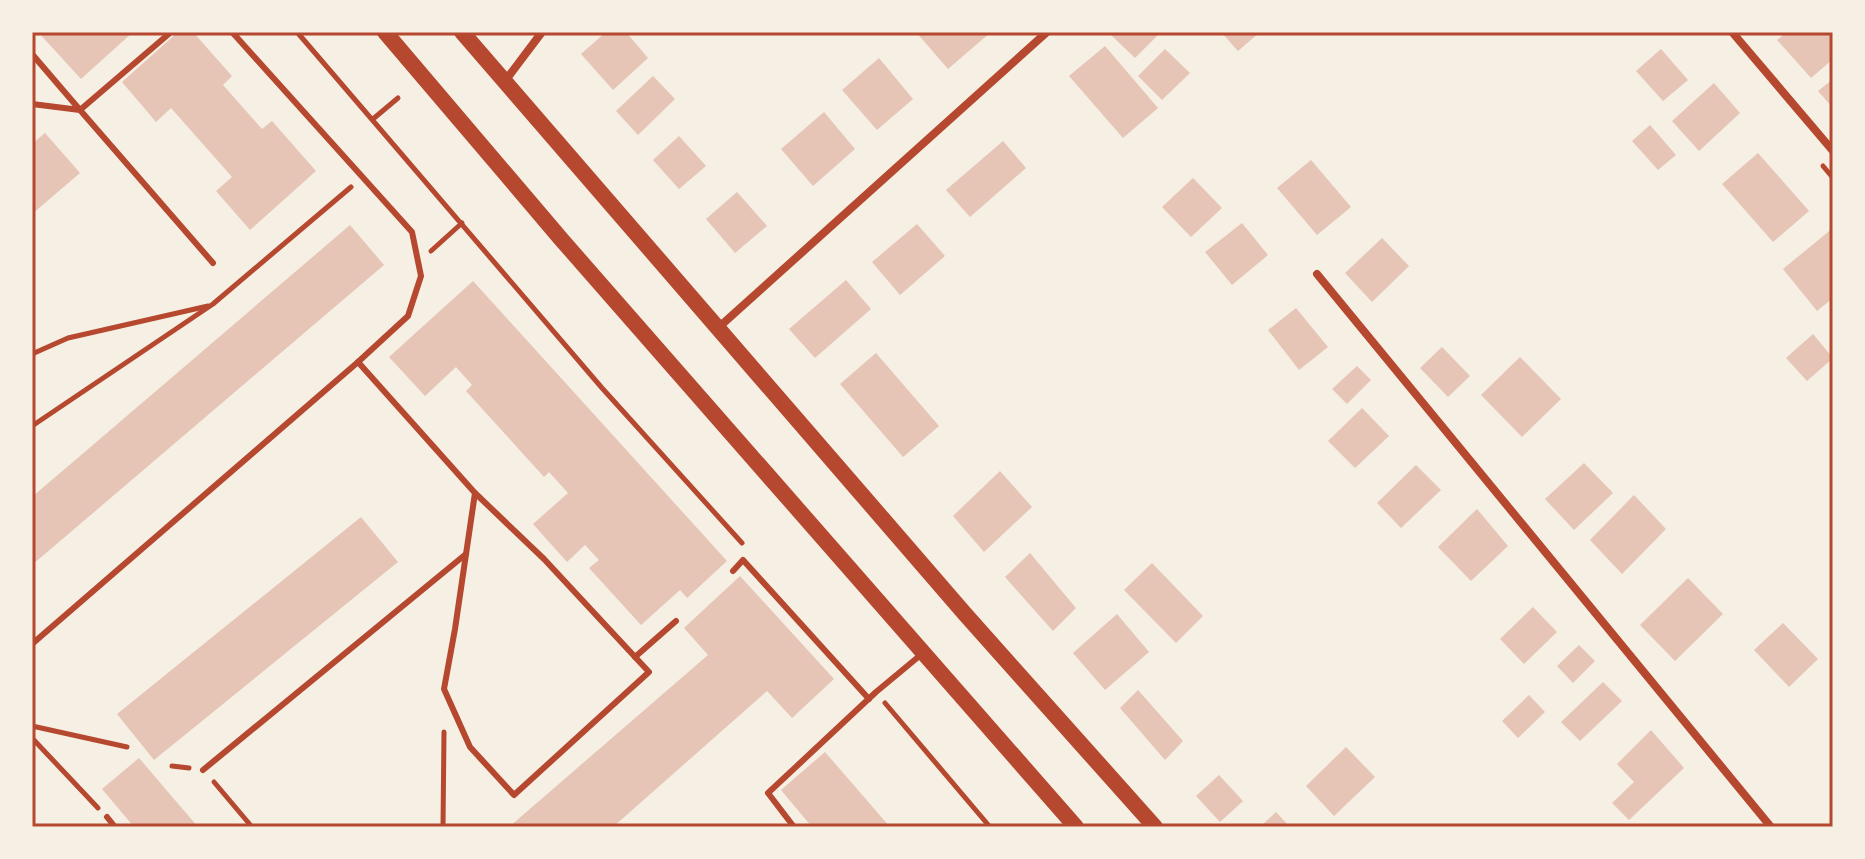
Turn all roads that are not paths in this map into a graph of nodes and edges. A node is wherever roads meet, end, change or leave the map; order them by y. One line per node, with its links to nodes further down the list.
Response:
1 (171, 32): 11 (lane)
2 (232, 32): 16 (lane)
3 (385, 32): 22 (main road)
4 (462, 32): 9 (main road)
5 (542, 32): 9 (street)
6 (1047, 32): 15 (street)
7 (1732, 32): 12 (street)
8 (32, 54): 11 (lane)
9 (505, 81): 15 (main road)
10 (32, 104): 11 (lane)
11 (80, 110): 13 (lane)
12 (1833, 151)
13 (213, 263)
14 (1317, 274): 31 (street)
15 (718, 328): 30 (main road)
16 (358, 362): 17 (lane); 21 (lane)
17 (475, 493): 18 (lane); 23 (lane)
18 (466, 554): 23 (lane); 25 (lane)
19 (733, 571): 24 (lane)
20 (676, 621): 23 (lane)
21 (32, 644)
22 (923, 653): 24 (lane); 29 (main road)
23 (635, 657)
24 (869, 699): 28 (lane)
25 (203, 770)
26 (107, 817): 27 (lane)
27 (115, 827)
28 (794, 827)
29 (1076, 827)
30 (1155, 827)
31 (1771, 827)

